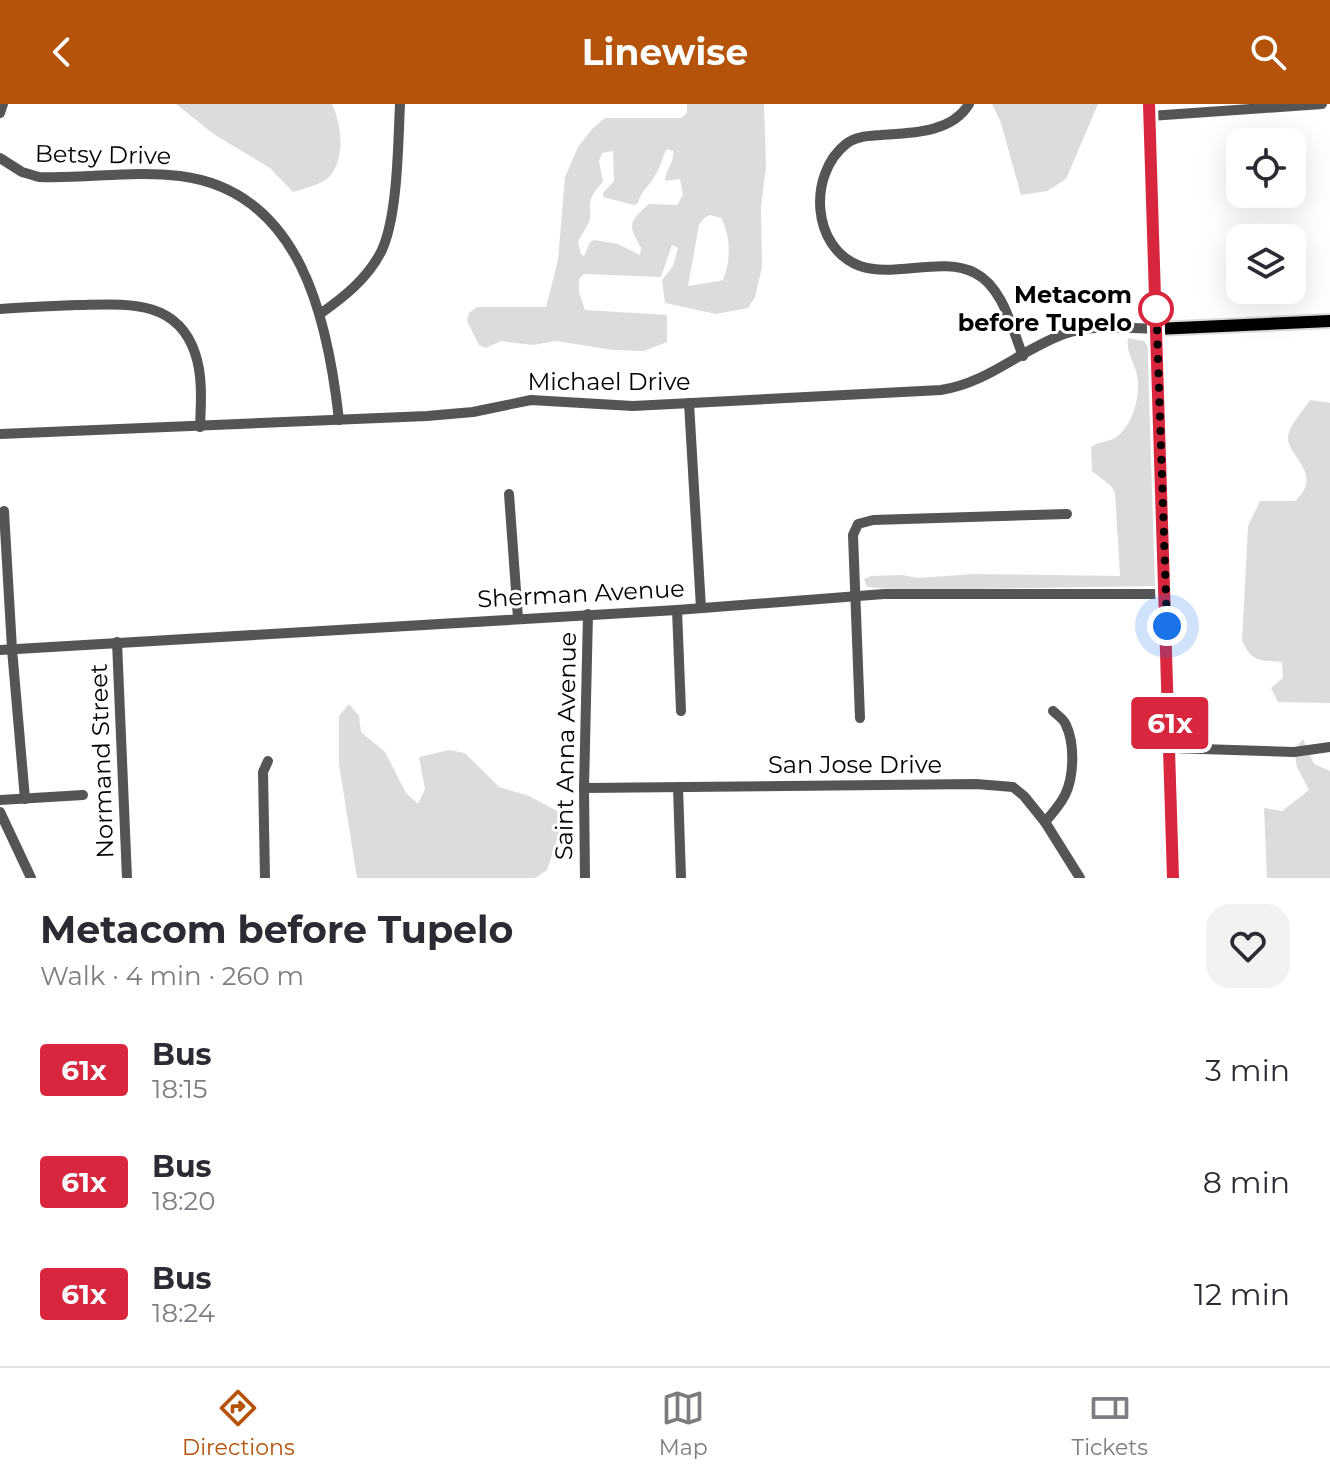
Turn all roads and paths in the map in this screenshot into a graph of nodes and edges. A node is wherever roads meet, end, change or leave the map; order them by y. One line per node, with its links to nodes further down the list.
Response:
1 (3, 104): 6 (street)
2 (400, 104): 9 (street)
3 (969, 104): 12 (street)
4 (1322, 104): 5 (street)
5 (1150, 110): 11 (main road)
6 (0, 113)
7 (0, 158): 9 (street, Betsy Drive)
8 (0, 309): 15 (street)
9 (320, 314): 14 (street, Betsy Drive)
10 (1330, 321): 11 (main road)
11 (1156, 329): 12 (street, Michael Drive); 20 (main road)
12 (1023, 356): 13 (street, Michael Drive)
13 (689, 403): 14 (street, Michael Drive); 22 (street)
14 (339, 420): 15 (street, Michael Drive)
15 (200, 427): 16 (street, Michael Drive)
16 (0, 434)
17 (509, 494): 25 (street)
18 (4, 511): 27 (street)
19 (1067, 514): 21 (street)
20 (1165, 594): 21 (street, Sherman Avenue); 33 (main road)
21 (854, 597): 22 (street, Sherman Avenue); 31 (street)
22 (701, 608): 23 (street, Sherman Avenue)
23 (677, 610): 24 (street, Sherman Avenue); 29 (street)
24 (588, 614): 25 (street, Sherman Avenue); 36 (street, Saint Anna Avenue)
25 (518, 618): 26 (street, Sherman Avenue)
26 (117, 642): 27 (street, Sherman Avenue); 43 (street, Normand Street)
27 (12, 649): 28 (street, Sherman Avenue); 38 (street)
28 (0, 650)
29 (681, 711)
30 (1053, 711): 41 (street)
31 (860, 718)
32 (1330, 747): 33 (street)
33 (1170, 748): 48 (main road)
34 (268, 761): 44 (street)
35 (678, 787): 36 (street, San Jose Drive); 41 (street, San Jose Drive); 46 (street)
36 (584, 788): 45 (street, Saint Anna Avenue)
37 (83, 795): 38 (street)
38 (25, 799): 39 (street)
39 (0, 800)
40 (0, 812): 42 (street)
41 (1045, 822): 47 (street, San Jose Drive)
42 (31, 878)
43 (127, 878)
44 (265, 878)
45 (585, 878)
46 (681, 878)
47 (1080, 878)
48 (1173, 878)

